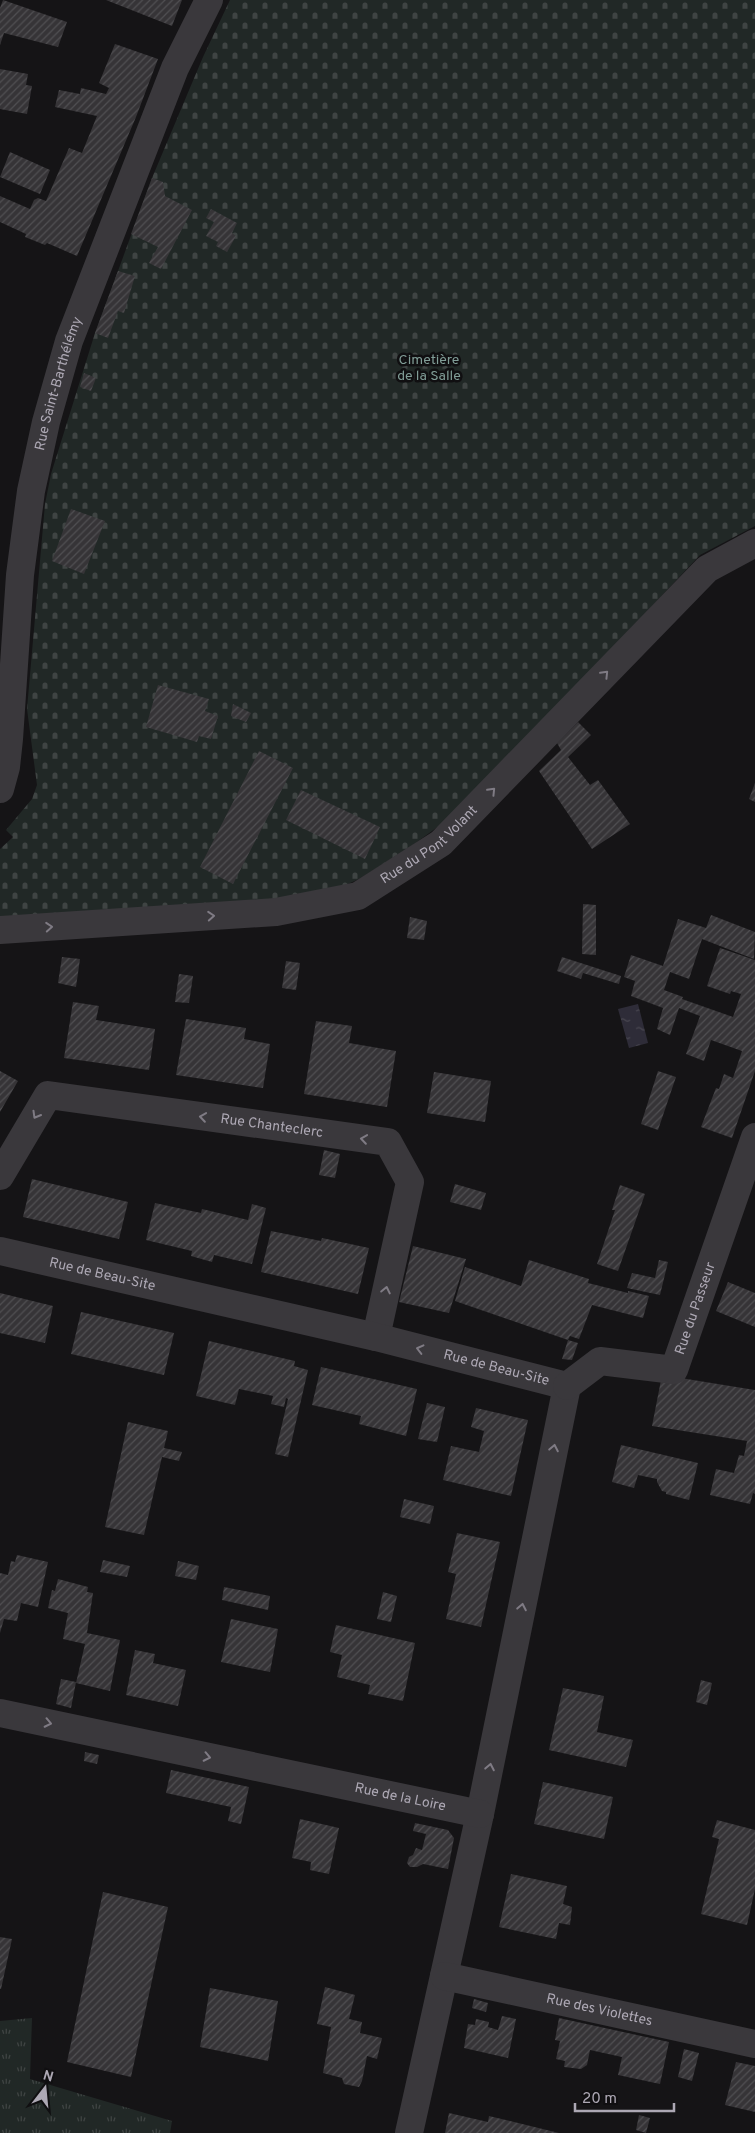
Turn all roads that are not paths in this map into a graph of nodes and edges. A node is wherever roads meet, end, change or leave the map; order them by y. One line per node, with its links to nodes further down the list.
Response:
1 (208, 0): 3 (street, Rue Saint-Barthélémy)
2 (755, 543): 4 (street, Rue du Pont Volant, one-way to 2)
3 (0, 789)
4 (0, 930)
5 (755, 1137): 9 (street, Rue du Passeur)
6 (0, 1176): 8 (street, Rue Chanteclerc, one-way to 6)
7 (0, 1251): 8 (street, Rue de Beau-Site)
8 (376, 1337): 9 (street, Rue de Beau-Site, one-way to 8)
9 (566, 1386): 11 (street, Rue de Beau-Site, one-way to 9)
10 (0, 1713): 11 (street, Rue de la Loire, one-way to 11)
11 (480, 1814): 12 (street)
12 (444, 1976): 13 (street, Rue des Violettes); 14 (street)
13 (755, 2044)
14 (409, 2133)

